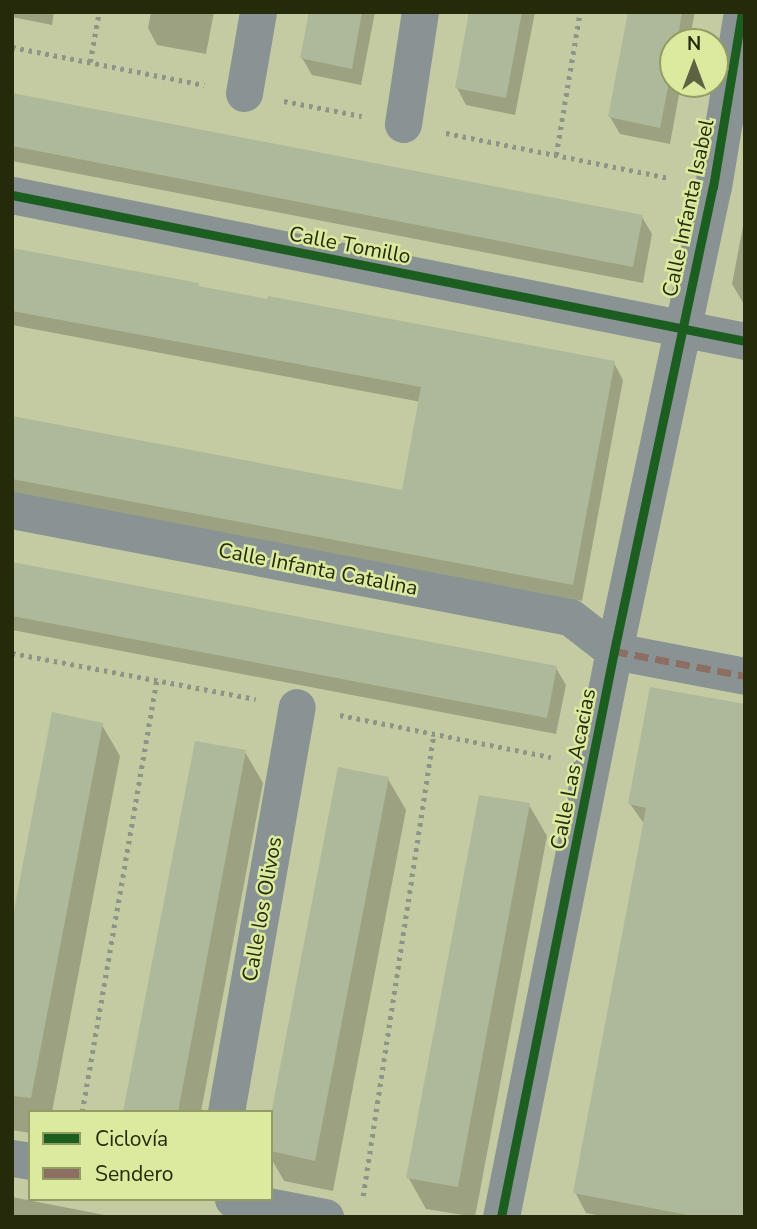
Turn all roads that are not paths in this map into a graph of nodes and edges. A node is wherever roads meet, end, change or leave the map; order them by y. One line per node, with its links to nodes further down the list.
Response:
1 (258, 12): 4 (street)
2 (420, 12): 5 (street)
3 (743, 12): 7 (street, Calle Infanta Isabel)
4 (244, 93)
5 (403, 124)
6 (12, 195): 7 (street, Calle Tomillo)
7 (681, 329): 8 (street, Calle Tomillo); 10 (street, Calle Las Acacias)
8 (745, 341)
9 (12, 510): 10 (street, Calle Infanta Catalina)
10 (614, 650): 11 (street); 16 (street, Calle Las Acacias)
11 (745, 676)
12 (297, 707): 13 (street, Calle los Olivos)
13 (226, 1110)
14 (243, 1201): 15 (street)
15 (325, 1217)
16 (501, 1217)

